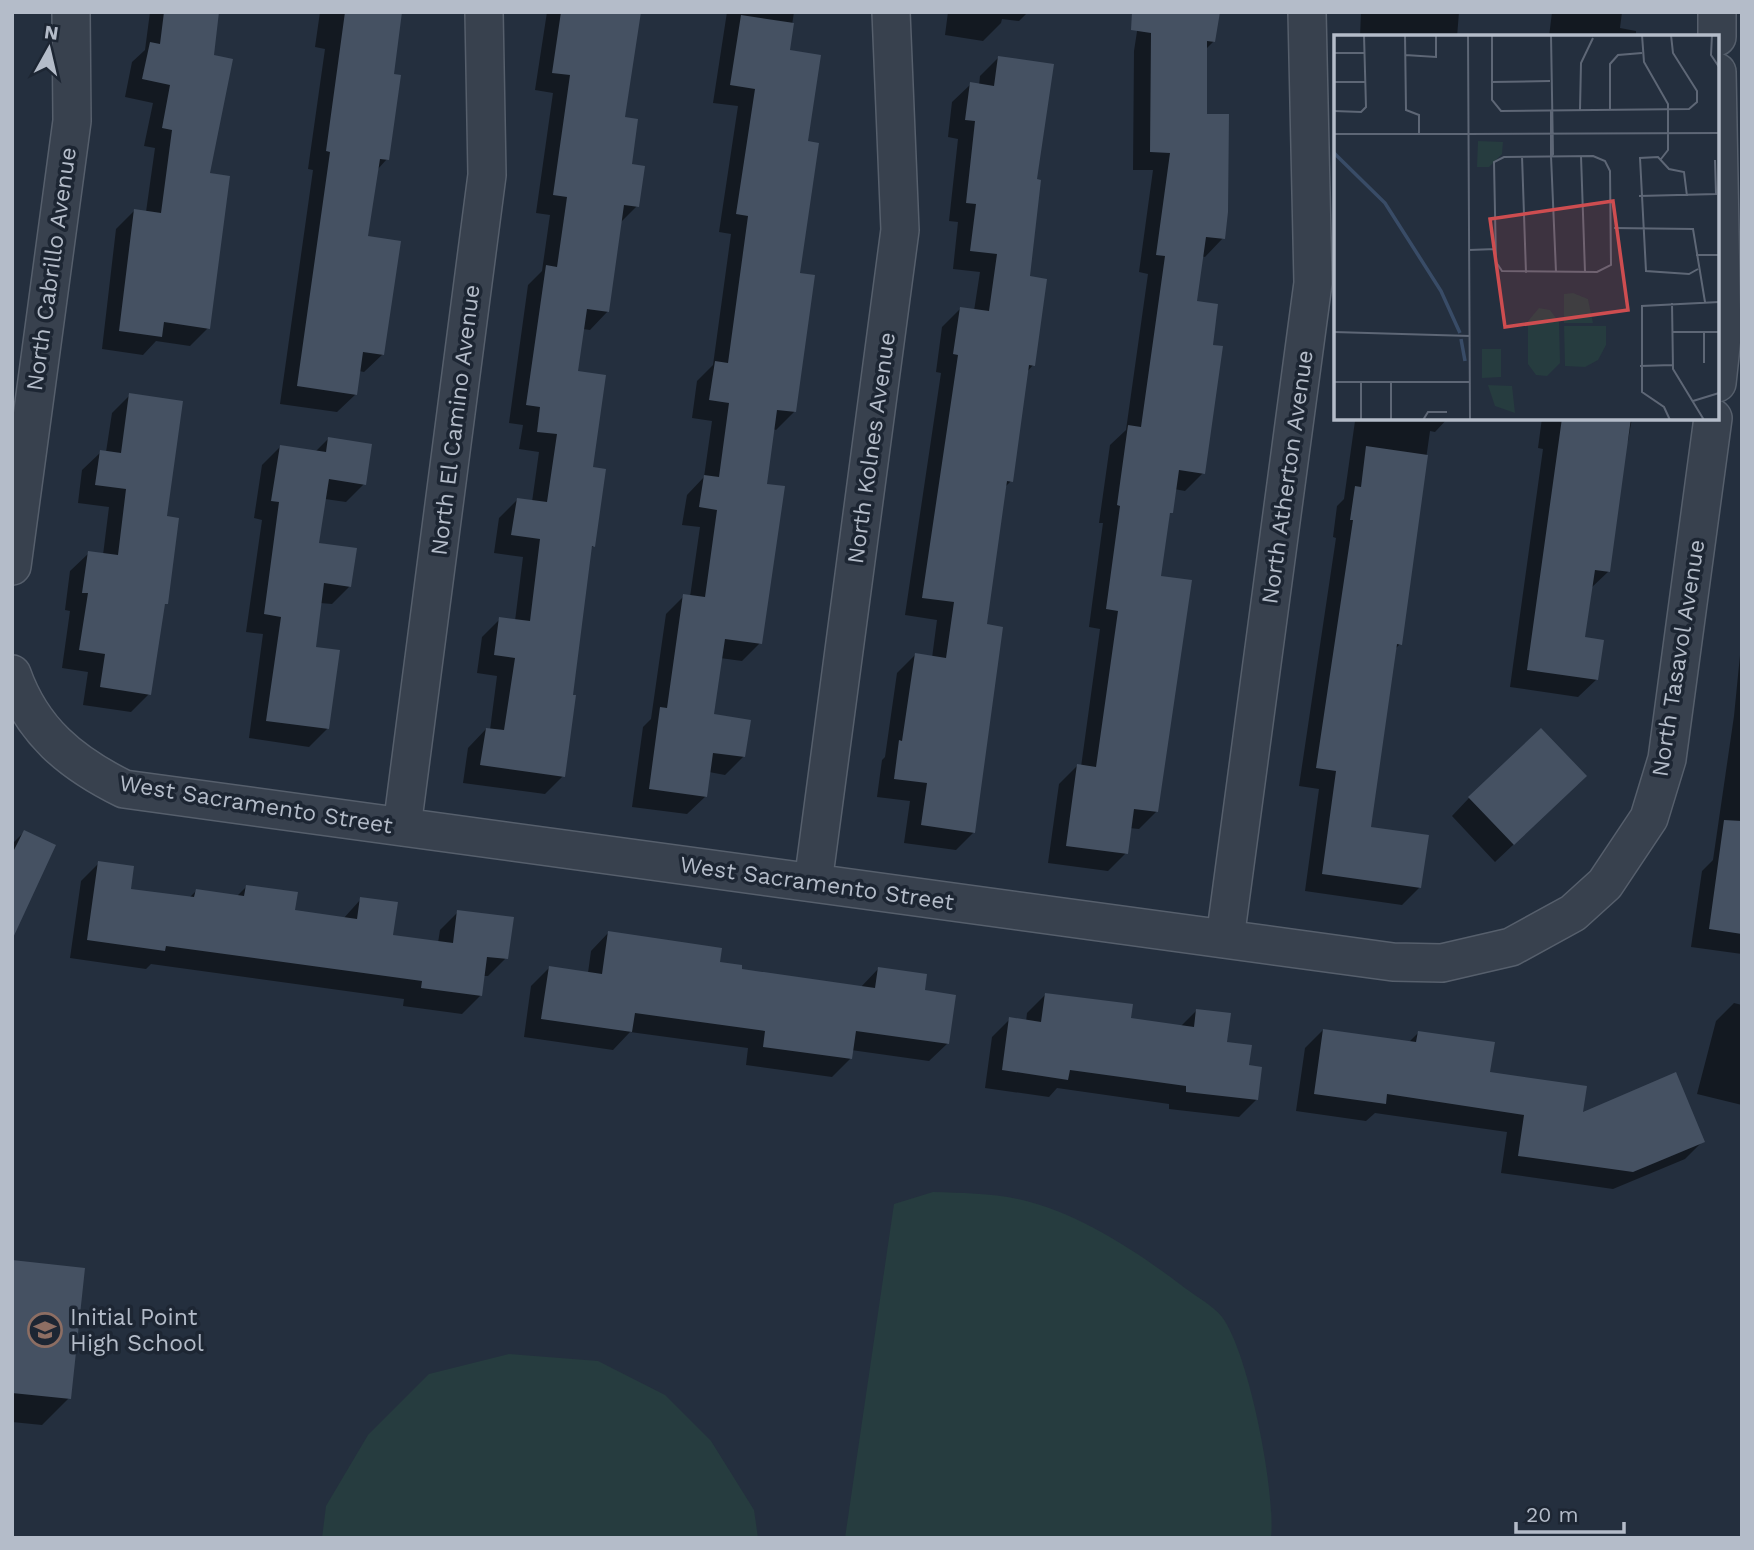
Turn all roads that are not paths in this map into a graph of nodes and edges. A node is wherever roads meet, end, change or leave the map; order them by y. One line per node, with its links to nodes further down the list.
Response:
1 (71, 12): 12 (street, North Cabrillo Avenue)
2 (484, 12): 15 (street, North El Camino Avenue)
3 (891, 12): 16 (street, North Kolnes Avenue)
4 (1307, 12): 18 (street, North Atherton Avenue)
5 (1717, 12): 6 (street)
6 (1717, 35)
7 (1719, 178): 8 (street)
8 (1719, 365)
9 (1719, 383): 10 (street)
10 (1742, 385)
11 (1713, 420): 17 (street, North Tasavol Avenue)
12 (20, 442): 13 (street, North Cabrillo Avenue)
13 (12, 566)
14 (12, 674): 15 (street, West Sacramento Street)
15 (402, 827): 16 (street, West Sacramento Street)
16 (813, 883): 18 (street, West Sacramento Street)
17 (1573, 913): 18 (street, West Sacramento Street)
18 (1225, 939)

